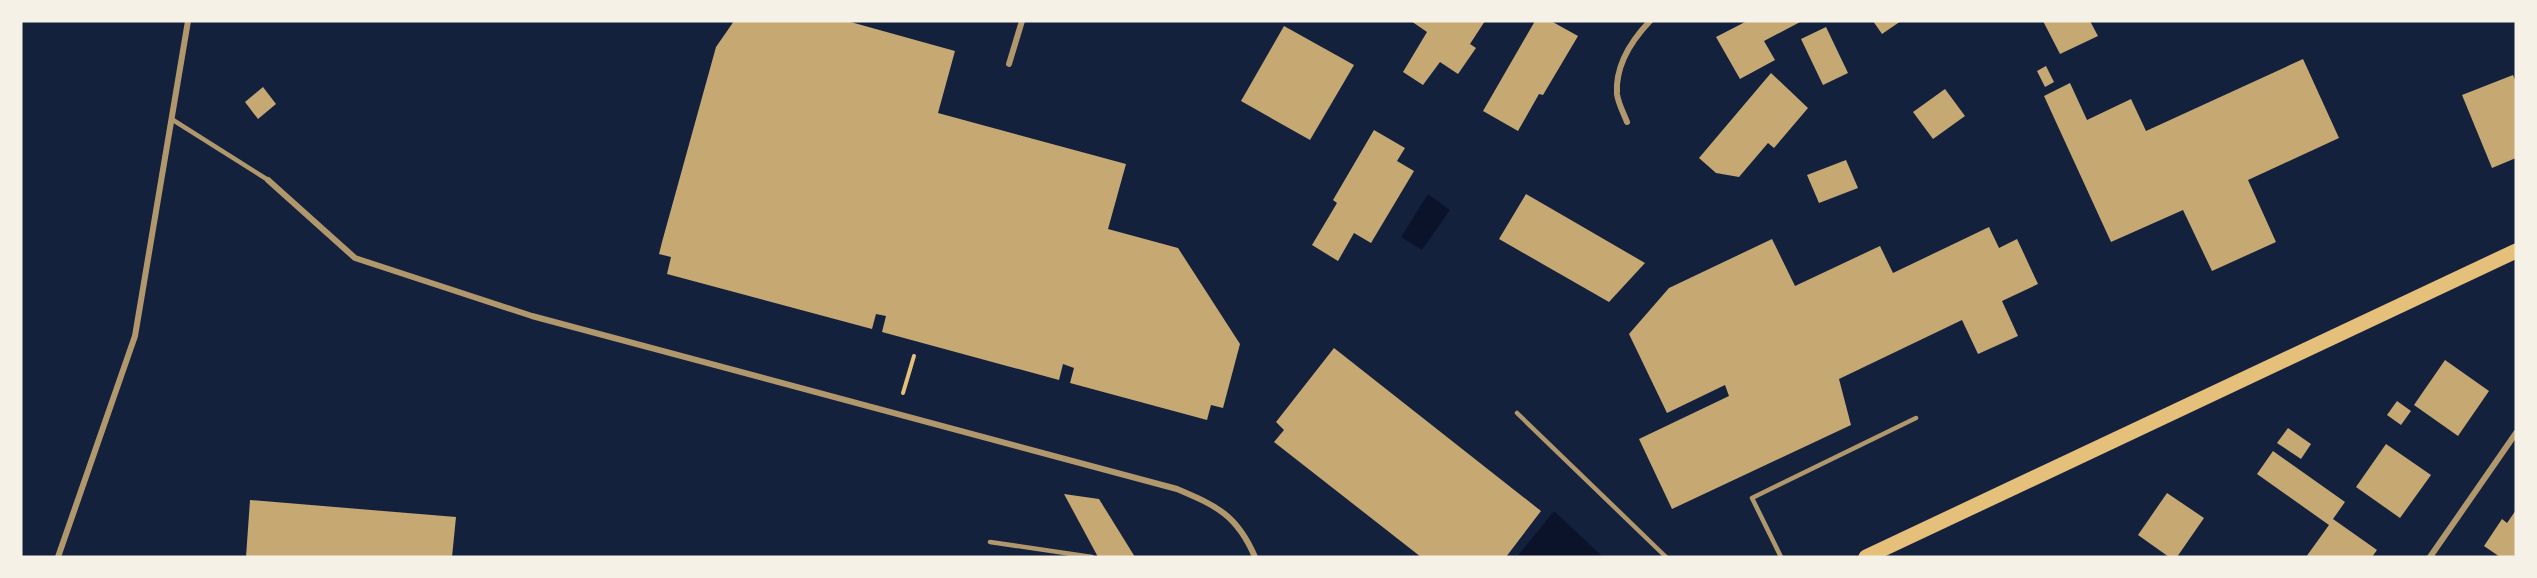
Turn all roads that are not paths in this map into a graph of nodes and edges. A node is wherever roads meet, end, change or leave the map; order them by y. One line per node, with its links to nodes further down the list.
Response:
1 (188, 21): 5 (street)
2 (1022, 21): 4 (street)
3 (1650, 21): 6 (street)
4 (1009, 64)
5 (173, 120): 7 (lane); 13 (street)
6 (1627, 122)
7 (268, 180): 15 (street)
8 (2516, 251): 18 (main road)
9 (1517, 413): 16 (lane)
10 (1916, 418): 17 (lane)
11 (2516, 433): 19 (street)
12 (990, 542): 14 (lane)
13 (58, 557)
14 (1092, 557)
15 (1256, 557)
16 (1666, 557)
17 (1781, 557)
18 (1866, 557)
19 (2430, 557)

